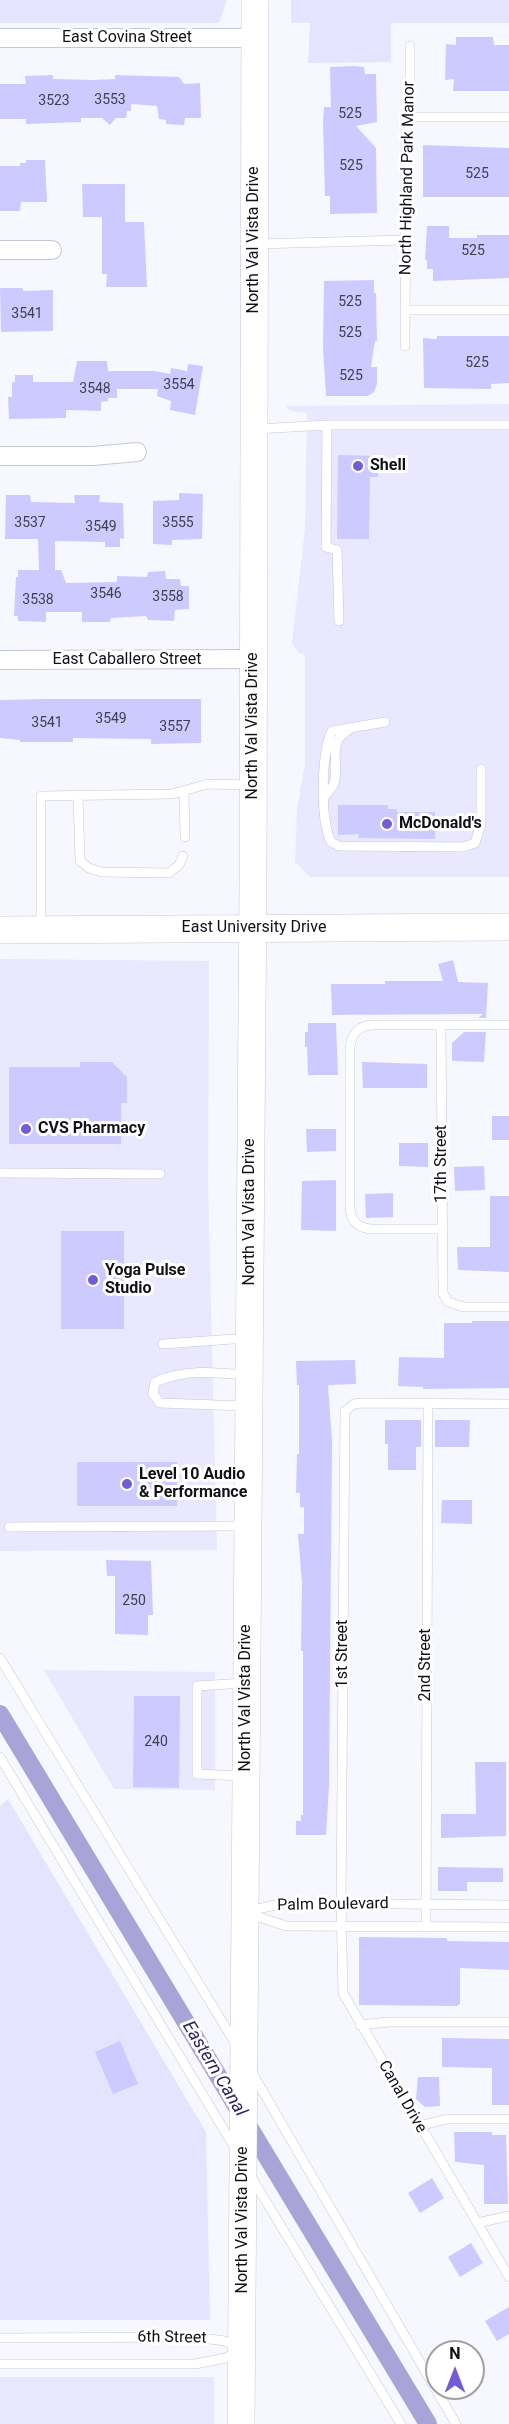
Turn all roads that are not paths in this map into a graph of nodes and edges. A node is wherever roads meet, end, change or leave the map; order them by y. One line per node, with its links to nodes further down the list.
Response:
1 (255, 0): 3 (main road, North Val Vista Drive)
2 (0, 38): 3 (street, East Covina Street)
3 (255, 38): 8 (main road, North Val Vista Drive)
4 (410, 46): 5 (lane, North Highland Park Manor)
5 (406, 117): 6 (lane); 7 (lane, North Highland Park Manor)
6 (509, 117)
7 (405, 240): 8 (lane); 11 (lane, North Highland Park Manor)
8 (254, 244): 16 (main road, North Val Vista Drive)
9 (0, 250): 10 (street)
10 (52, 250)
11 (405, 310): 12 (lane); 13 (lane, North Highland Park Manor)
12 (509, 310)
13 (405, 346)
14 (327, 425): 15 (lane); 16 (lane); 19 (lane)
15 (509, 425)
16 (254, 429): 20 (main road, North Val Vista Drive)
17 (137, 452): 18 (street)
18 (0, 456)
19 (339, 621)
20 (253, 659): 21 (street, East Caballero Street); 24 (main road, North Val Vista Drive)
21 (0, 660)
22 (385, 722): 23 (lane)
23 (481, 769)
24 (253, 785): 25 (lane); 30 (main road, North Val Vista Drive)
25 (184, 791): 26 (lane); 27 (lane)
26 (78, 796): 28 (lane); 31 (lane)
27 (185, 837)
28 (183, 856)
29 (509, 927): 30 (main road, East University Drive)
30 (252, 928): 31 (main road, East University Drive); 39 (main road, North Val Vista Drive)
31 (41, 929): 32 (main road, East University Drive)
32 (0, 930)
33 (441, 1025): 34 (lane); 37 (lane, 17th Street); 37 (lane)
34 (509, 1025)
35 (0, 1173): 36 (lane)
36 (160, 1174)
37 (442, 1229): 38 (lane, 17th Street)
38 (509, 1307)
39 (249, 1338): 40 (lane); 41 (main road, North Val Vista Drive)
40 (163, 1344)
41 (249, 1375): 44 (main road, North Val Vista Drive); 44 (lane)
42 (428, 1404): 43 (lane); 51 (lane, 1st Street); 52 (lane, 2nd Street)
43 (509, 1404)
44 (248, 1406): 45 (main road, North Val Vista Drive)
45 (247, 1526): 46 (lane); 48 (main road, North Val Vista Drive)
46 (9, 1527)
47 (0, 1658): 60 (lane)
48 (246, 1682): 50 (main road, North Val Vista Drive); 50 (lane)
49 (0, 1757): 63 (lane)
50 (246, 1776): 54 (main road, North Val Vista Drive)
51 (341, 1903): 52 (lane, Palm Boulevard); 54 (lane, Palm Boulevard); 55 (lane, Canal Drive)
52 (425, 1905): 53 (lane, Palm Boulevard); 56 (lane, 2nd Street)
53 (509, 1905)
54 (245, 1912): 55 (lane, Palm Boulevard); 60 (main road, North Val Vista Drive)
55 (341, 1926): 56 (lane, Palm Boulevard); 59 (lane, Canal Drive)
56 (426, 1926): 57 (lane, Palm Boulevard)
57 (509, 1927)
58 (509, 2022): 59 (lane)
59 (360, 2025): 62 (lane, Canal Drive)
60 (244, 2060): 63 (main road, North Val Vista Drive); 72 (lane)
61 (509, 2119): 62 (lane)
62 (419, 2126): 65 (lane, Canal Drive)
63 (243, 2160): 68 (main road, North Val Vista Drive); 71 (lane)
64 (509, 2216): 65 (lane)
65 (477, 2223): 66 (lane, Canal Drive)
66 (509, 2277)
67 (0, 2338): 68 (lane, 6th Street)
68 (242, 2350): 69 (lane, 6th Street); 70 (main road, North Val Vista Drive)
69 (0, 2364)
70 (241, 2424)
71 (402, 2424)
72 (456, 2424)

